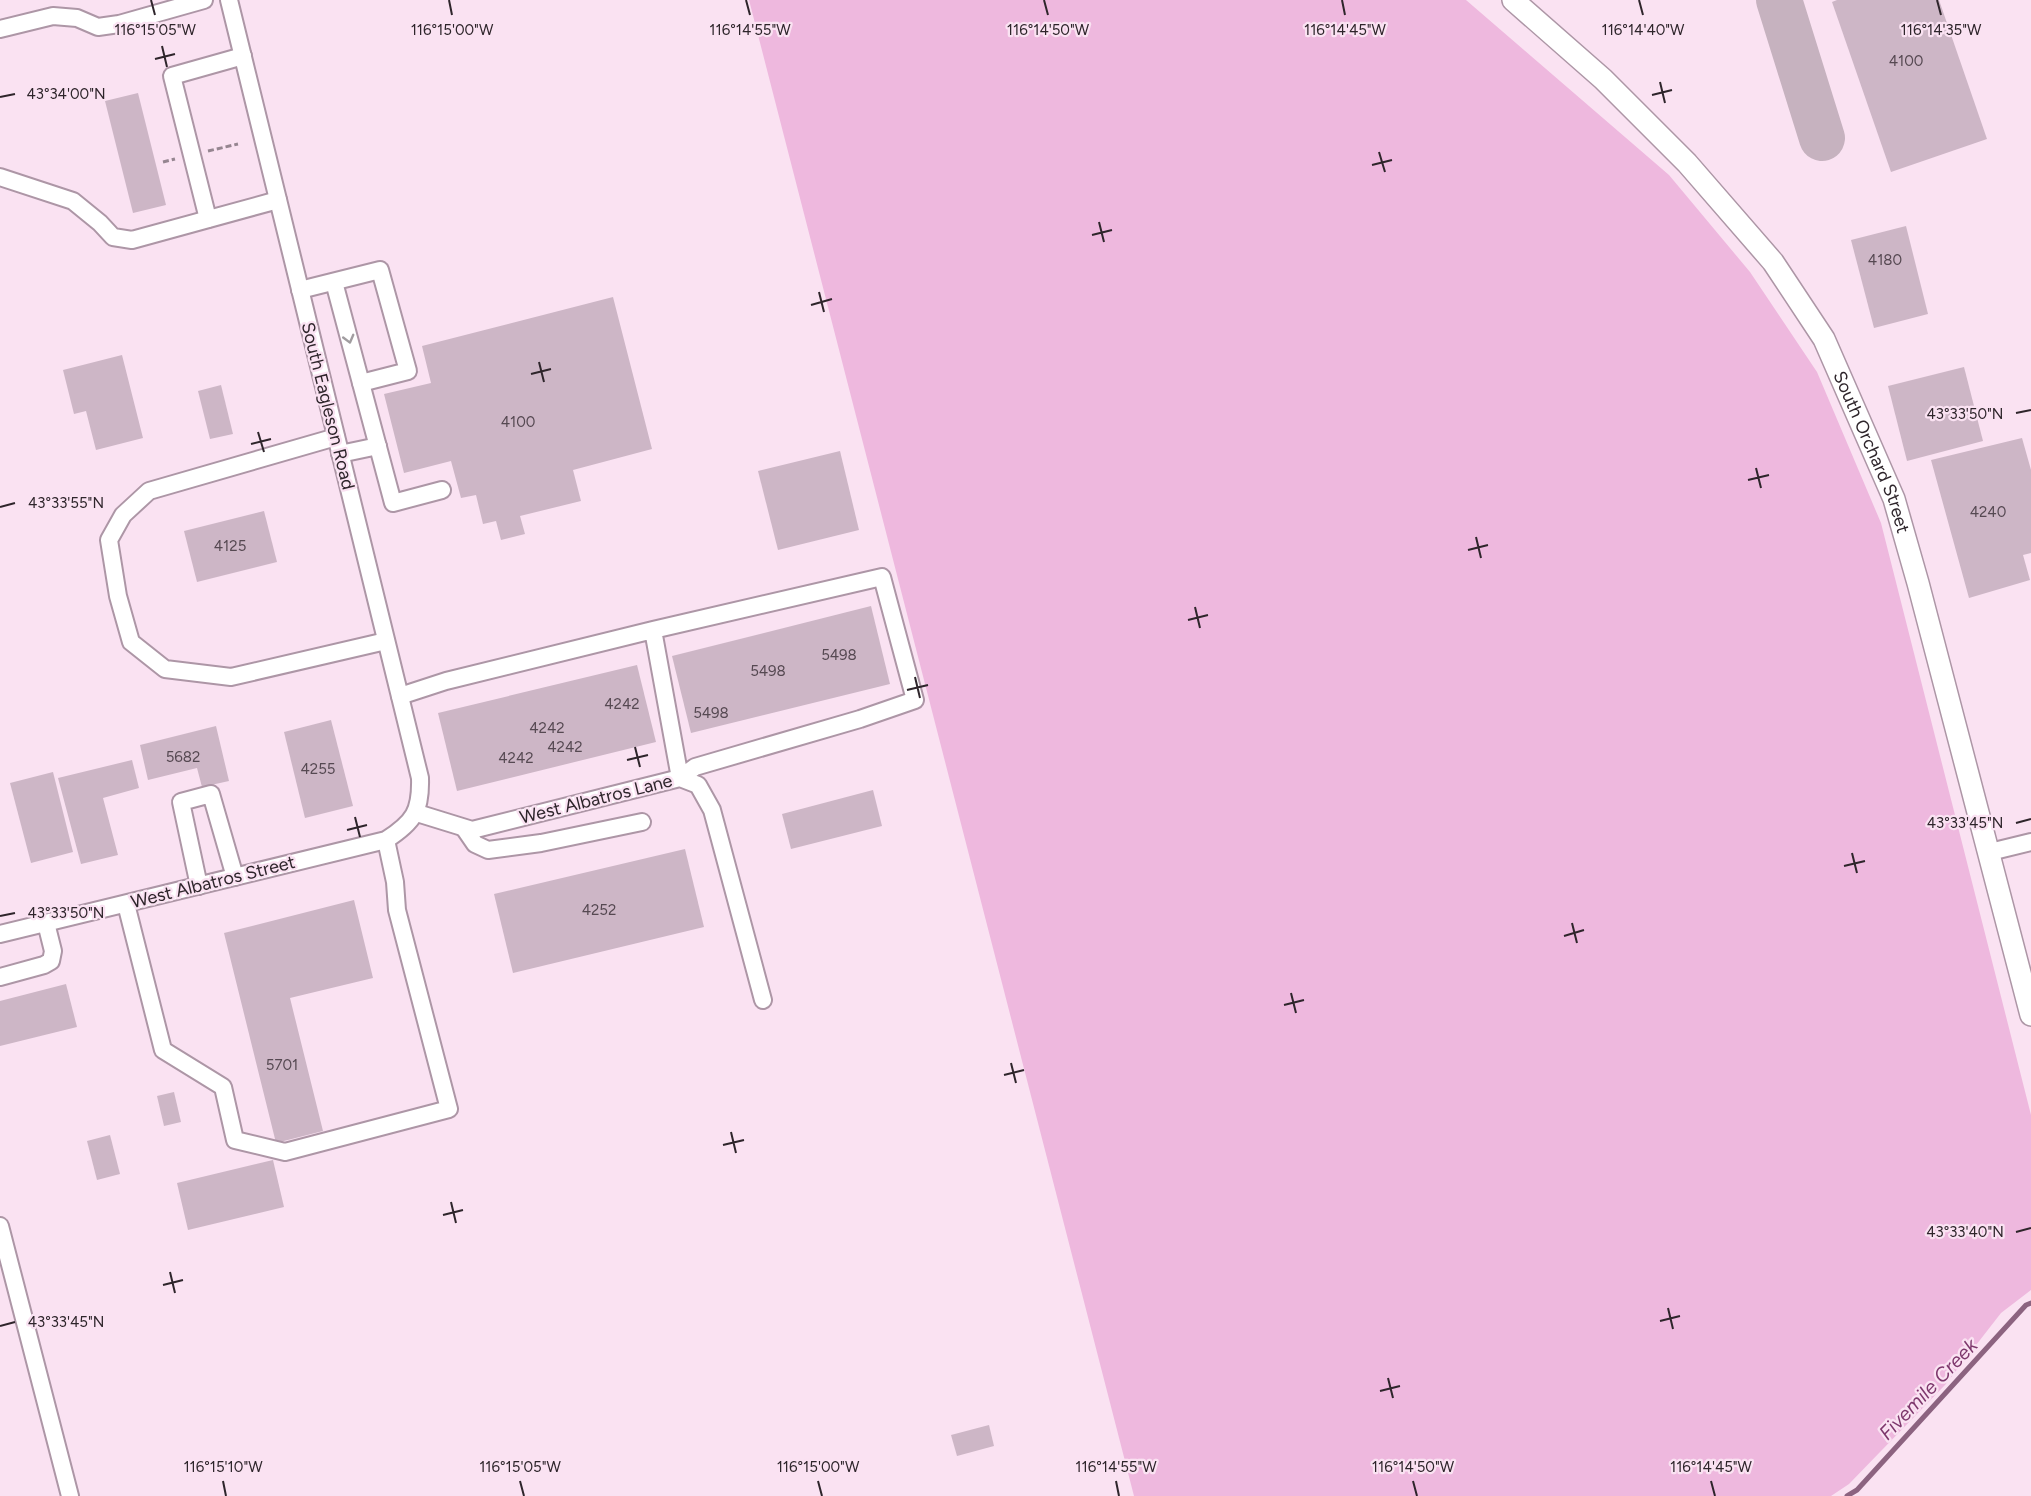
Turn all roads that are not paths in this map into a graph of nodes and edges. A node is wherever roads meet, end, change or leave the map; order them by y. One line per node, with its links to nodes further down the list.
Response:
1 (204, 0): 4 (street)
2 (229, 0): 6 (street, South Eagleson Road)
3 (1513, 0): 25 (main road, South Orchard Street)
4 (156, 6): 5 (street)
5 (0, 29)
6 (243, 56): 8 (street, South Eagleson Road); 9 (street)
7 (0, 177): 9 (street)
8 (278, 200): 9 (street); 11 (street, South Eagleson Road)
9 (208, 219)
10 (334, 282): 11 (street); 12 (street, one-way to 12); 12 (street)
11 (300, 290): 13 (street, South Eagleson Road)
12 (361, 383): 14 (street)
13 (338, 445): 14 (street); 17 (street, South Eagleson Road); 17 (street)
14 (378, 446): 15 (street)
15 (442, 490)
16 (653, 630): 18 (street); 19 (street); 19 (street)
17 (386, 641): 18 (street, South Eagleson Road)
18 (400, 696): 20 (street, South Eagleson Road)
19 (680, 778): 22 (street, West Albatros Lane); 32 (street, West Albatros Lane)
20 (417, 813): 22 (street, West Albatros Lane); 23 (street, West Albatros Street)
21 (642, 822): 22 (street)
22 (464, 828)
23 (386, 840): 26 (street, West Albatros Street); 28 (street)
24 (2031, 842): 25 (street)
25 (1990, 852): 33 (main road, South Orchard Street)
26 (235, 877): 27 (street, West Albatros Street); 27 (street)
27 (199, 886): 28 (street, West Albatros Street)
28 (126, 904): 29 (street, West Albatros Street)
29 (46, 923): 30 (street, West Albatros Street); 31 (street)
30 (0, 934)
31 (0, 978)
32 (763, 1000)
33 (2031, 1015)
34 (1, 1235): 35 (street)
35 (70, 1496)

